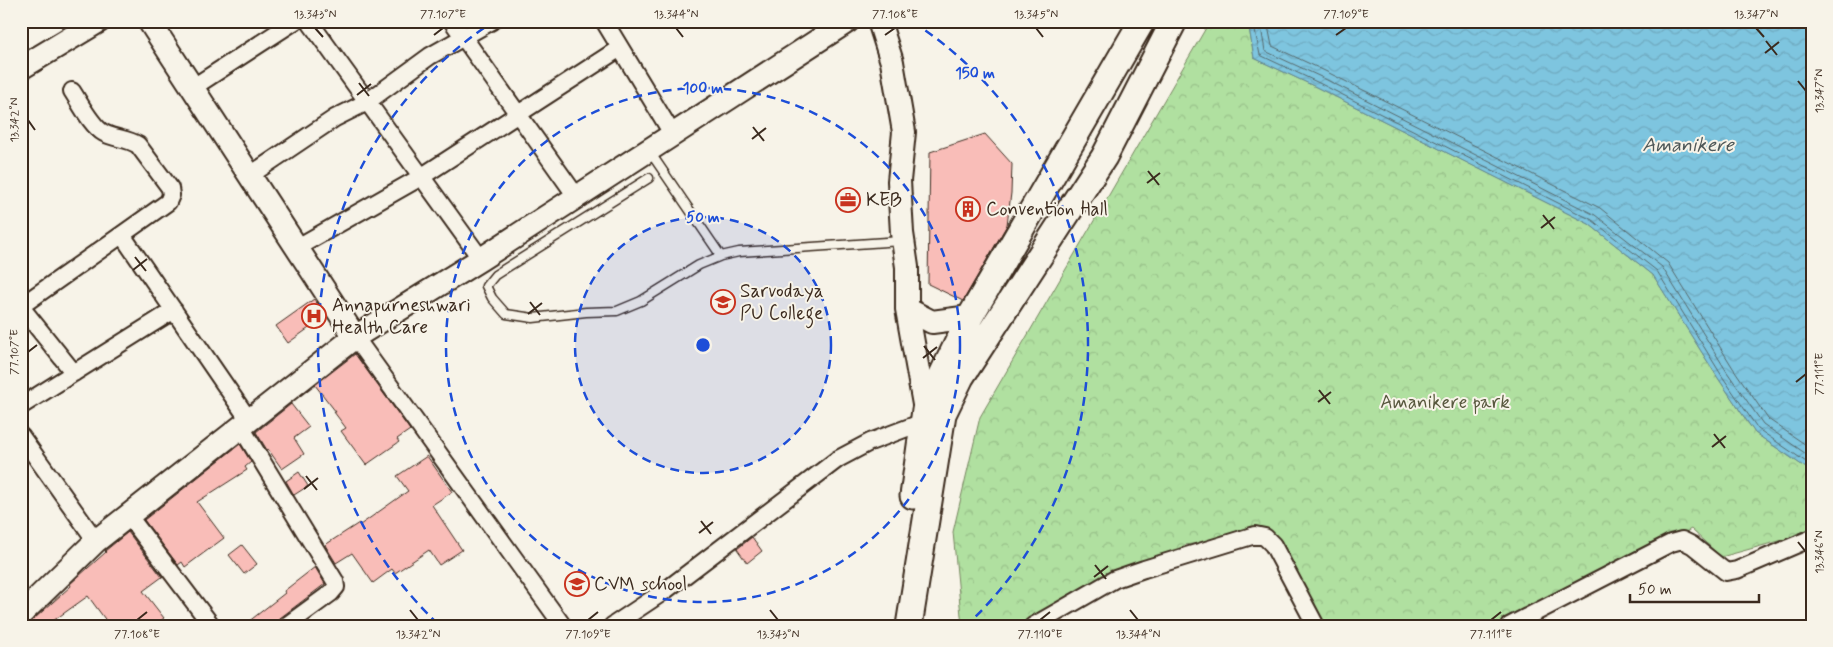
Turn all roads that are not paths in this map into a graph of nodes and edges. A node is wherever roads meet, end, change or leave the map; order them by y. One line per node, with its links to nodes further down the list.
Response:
1 (98, 21): 14 (main road)
2 (149, 21): 15 (main road)
3 (295, 21): 15 (street)
4 (309, 21): 17 (street)
5 (452, 21): 12 (street)
6 (492, 21): 12 (street)
7 (604, 21): 13 (street)
8 (848, 21): 19 (main road)
9 (879, 21): 26 (main road)
10 (1142, 21): 33 (main road)
11 (1174, 21): 37 (main road)
12 (464, 37): 17 (street); 18 (street)
13 (620, 48): 18 (street); 19 (street)
14 (21, 68)
15 (192, 88): 21 (main road)
16 (72, 91): 25 (street)
17 (367, 102): 21 (street); 22 (street)
18 (518, 114): 22 (street); 24 (street)
19 (673, 135): 20 (main road)
20 (649, 151): 24 (main road); 28 (lane)
21 (249, 176): 27 (main road)
22 (421, 176): 27 (street); 29 (street)
23 (649, 178): 28 (lane)
24 (576, 196): 29 (main road)
25 (122, 234): 30 (street); 32 (street)
26 (904, 240): 28 (lane); 31 (main road)
27 (296, 248): 34 (main road)
28 (721, 256)
29 (481, 259): 34 (main road)
30 (21, 307): 35 (street)
31 (906, 309): 33 (main road); 37 (main road)
32 (174, 310): 35 (street); 38 (street)
33 (970, 317): 37 (main road)
34 (354, 337): 38 (main road); 46 (street)
35 (74, 373): 36 (street)
36 (21, 406)
37 (929, 420): 47 (street); 48 (main road); 49 (main road)
38 (245, 423): 40 (main road); 45 (street)
39 (21, 436): 42 (street)
40 (128, 515): 42 (main road); 44 (street)
41 (1812, 538): 52 (street)
42 (96, 541): 43 (main road)
43 (22, 610)
44 (212, 626)
45 (286, 626)
46 (563, 626)
47 (612, 626)
48 (895, 626)
49 (910, 626)
50 (1033, 626): 51 (street)
51 (1316, 626)
52 (1509, 626)

